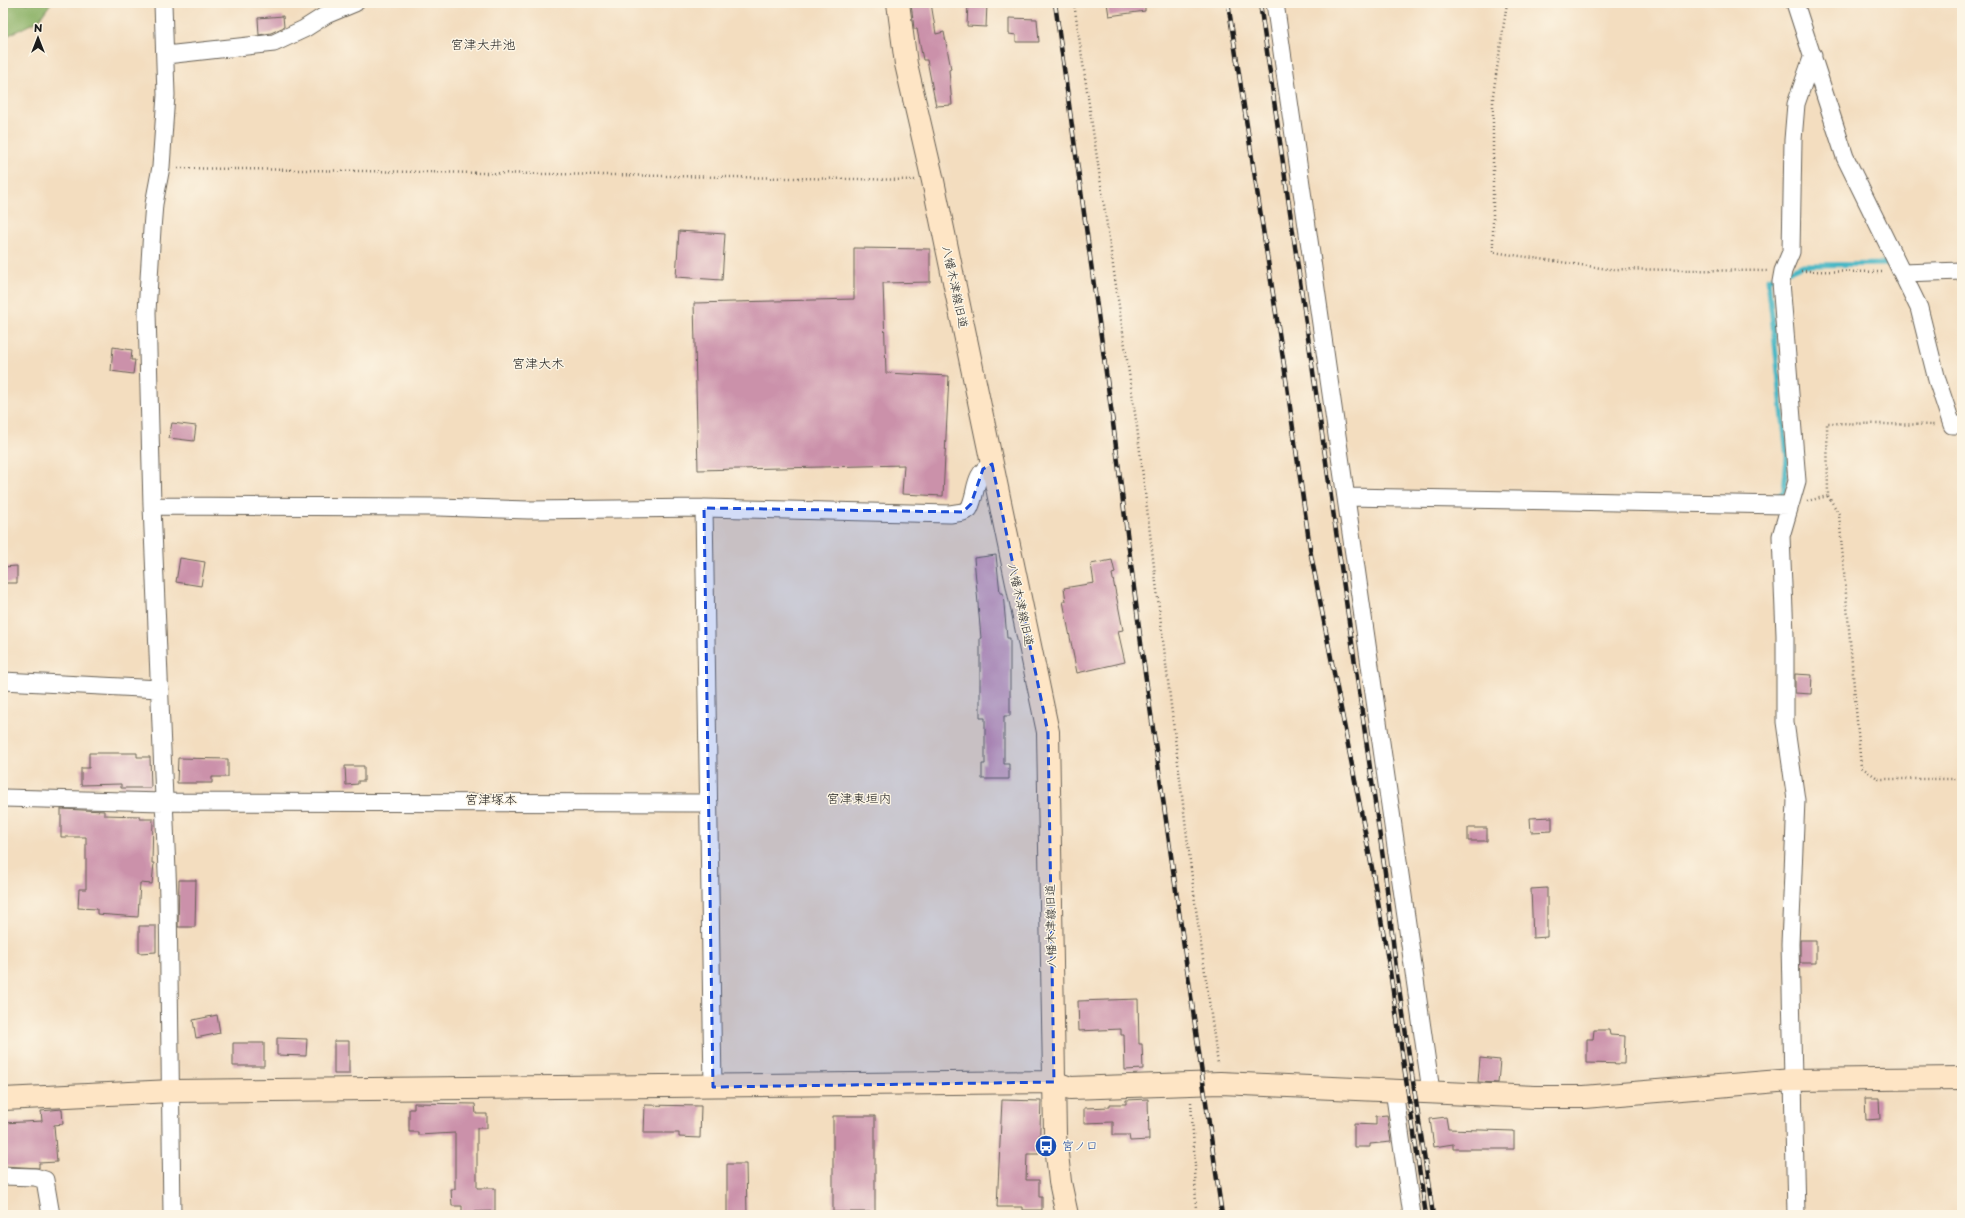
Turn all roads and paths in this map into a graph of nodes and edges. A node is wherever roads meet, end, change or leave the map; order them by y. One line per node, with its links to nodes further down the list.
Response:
1 (163, 3): 8 (street)
2 (355, 3): 8 (street)
3 (898, 3): 11 (street, 八幡木津線旧道)
4 (1074, 3): 31 (path)
5 (1275, 3): 18 (street)
6 (1507, 3): 12 (path)
7 (1795, 3): 9 (street)
8 (166, 55): 10 (street)
9 (1813, 55): 12 (street); 14 (street)
10 (162, 167): 11 (path); 20 (street)
11 (933, 181): 16 (street, 八幡木津線旧道)
12 (1783, 271): 14 (path); 19 (street)
13 (1962, 271): 14 (street)
14 (1902, 273): 15 (street)
15 (1957, 425): 17 (path)
16 (992, 464): 21 (street); 30 (street, 八幡木津線旧道)
17 (1828, 496): 19 (path); 24 (path)
18 (1346, 497): 19 (street); 36 (street)
19 (1790, 505): 29 (street)
20 (152, 506): 21 (street); 23 (street)
21 (704, 508): 27 (street)
22 (3, 681): 23 (street)
23 (160, 689): 26 (street)
24 (1962, 779)
25 (3, 798): 26 (street)
26 (164, 802): 27 (street); 35 (street)
27 (709, 803): 33 (street)
28 (1962, 1078): 29 (street)
29 (1792, 1080): 36 (street); 44 (street)
30 (1054, 1082): 32 (street); 33 (street); 41 (street, 八幡木津線旧道)
31 (1220, 1083): 32 (street); 34 (street)
32 (1190, 1085): 42 (path)
33 (712, 1087): 35 (street)
34 (1394, 1090): 36 (street); 43 (street)
35 (172, 1091): 37 (street); 40 (street)
36 (1431, 1091)
37 (3, 1099)
38 (3, 1176): 39 (street)
39 (50, 1215)
40 (172, 1215)
41 (1067, 1215)
42 (1196, 1215)
43 (1412, 1215)
44 (1796, 1215)

